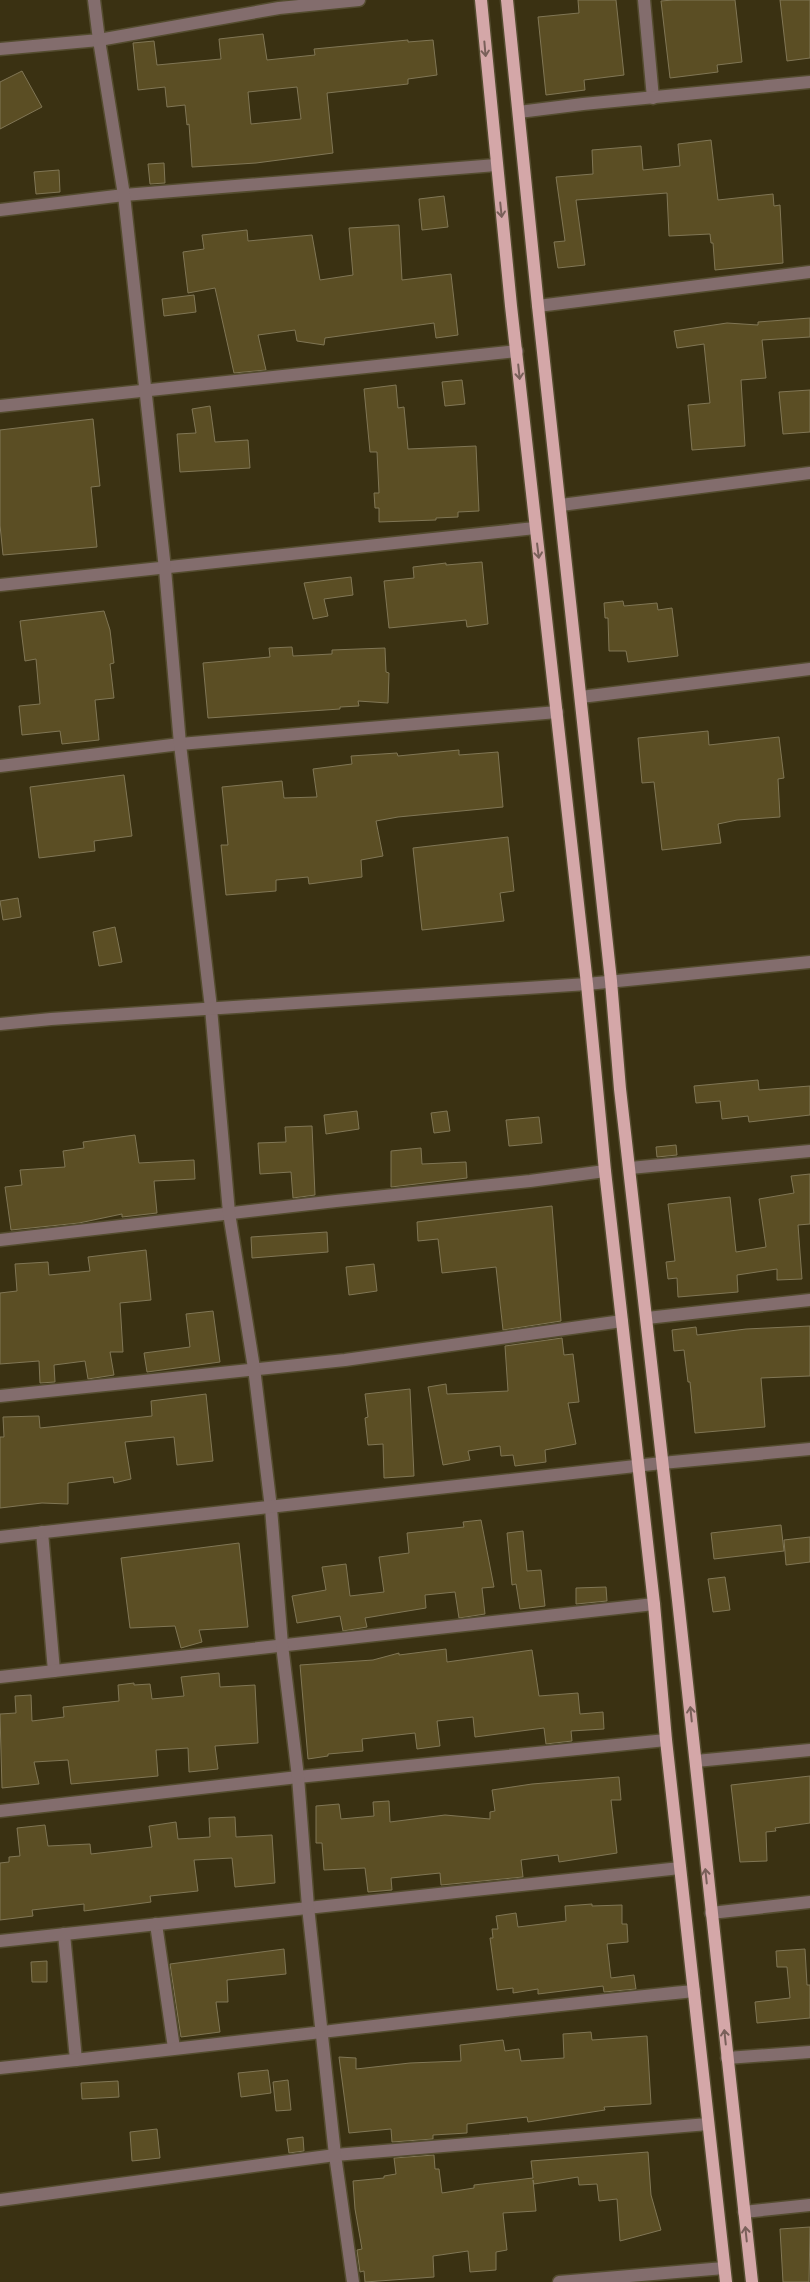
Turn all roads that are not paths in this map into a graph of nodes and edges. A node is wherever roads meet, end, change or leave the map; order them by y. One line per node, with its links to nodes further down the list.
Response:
1 (94, 0): 6 (street)
2 (359, 0): 6 (street)
3 (481, 0): 11 (main road, one-way to 11)
4 (507, 0): 10 (main road)
5 (644, 0): 9 (street)
6 (99, 40): 7 (street); 12 (street)
7 (0, 49)
8 (810, 82): 9 (street)
9 (653, 98): 10 (street)
10 (519, 112): 15 (main road)
11 (496, 165): 12 (street); 16 (main road, one-way to 16)
12 (124, 196): 13 (street); 17 (street)
13 (0, 210)
14 (810, 272): 15 (street)
15 (538, 306): 20 (main road)
16 (517, 351): 17 (street); 21 (main road, one-way to 21)
17 (144, 390): 18 (street); 22 (street)
18 (0, 406)
19 (810, 473): 20 (street)
20 (561, 505): 25 (main road)
21 (535, 528): 22 (street); 26 (main road, one-way to 26)
22 (165, 569): 23 (street); 27 (street)
23 (0, 585)
24 (810, 669): 25 (street)
25 (581, 697): 30 (main road)
26 (557, 712): 27 (street); 31 (main road)
27 (180, 744): 28 (street); 32 (street)
28 (0, 766)
29 (810, 962): 30 (street)
30 (611, 981): 31 (street); 35 (main road)
31 (587, 984): 32 (street); 36 (main road)
32 (211, 1008): 33 (street); 37 (street)
33 (0, 1024)
34 (810, 1151): 35 (street)
35 (630, 1168): 40 (main road)
36 (605, 1170): 37 (street); 41 (main road)
37 (229, 1213): 38 (street); 42 (street)
38 (0, 1240)
39 (810, 1300): 40 (street)
40 (647, 1318): 45 (main road)
41 (622, 1321): 42 (street); 46 (main road)
42 (254, 1368): 43 (street); 47 (street)
43 (0, 1396)
44 (810, 1448): 45 (street)
45 (662, 1463): 46 (street); 56 (main road, one-way to 45)
46 (638, 1466): 47 (street); 50 (main road)
47 (271, 1508): 48 (street); 51 (street)
48 (42, 1532): 49 (street); 52 (street)
49 (0, 1537)
50 (654, 1604): 51 (street); 54 (main road)
51 (282, 1645): 52 (street); 57 (street)
52 (54, 1671): 53 (street)
53 (0, 1677)
54 (666, 1740): 57 (street); 59 (main road)
55 (810, 1750): 56 (street)
56 (696, 1762): 62 (main road, one-way to 56)
57 (298, 1777): 58 (street); 61 (street)
58 (0, 1811)
59 (680, 1868): 61 (street); 66 (main road)
60 (810, 1902): 62 (street)
61 (308, 1907): 63 (street); 67 (street)
62 (710, 1913): 70 (main road, one-way to 62)
63 (156, 1924): 64 (street); 68 (street)
64 (64, 1934): 65 (street); 71 (street)
65 (0, 1941)
66 (694, 1991): 67 (street); 73 (main road)
67 (323, 2032): 68 (street); 74 (street)
68 (174, 2048): 71 (street)
69 (810, 2052): 70 (street)
70 (727, 2058): 77 (main road)
71 (76, 2060): 72 (street)
72 (0, 2068)
73 (708, 2124): 74 (street); 78 (main road)
74 (335, 2155): 75 (street); 79 (street)
75 (0, 2200)
76 (810, 2205): 77 (street)
77 (744, 2212): 82 (main road, one-way to 77)
78 (724, 2268): 80 (street); 81 (main road)
79 (353, 2282)
80 (559, 2282)
81 (726, 2282)
82 (752, 2282)

